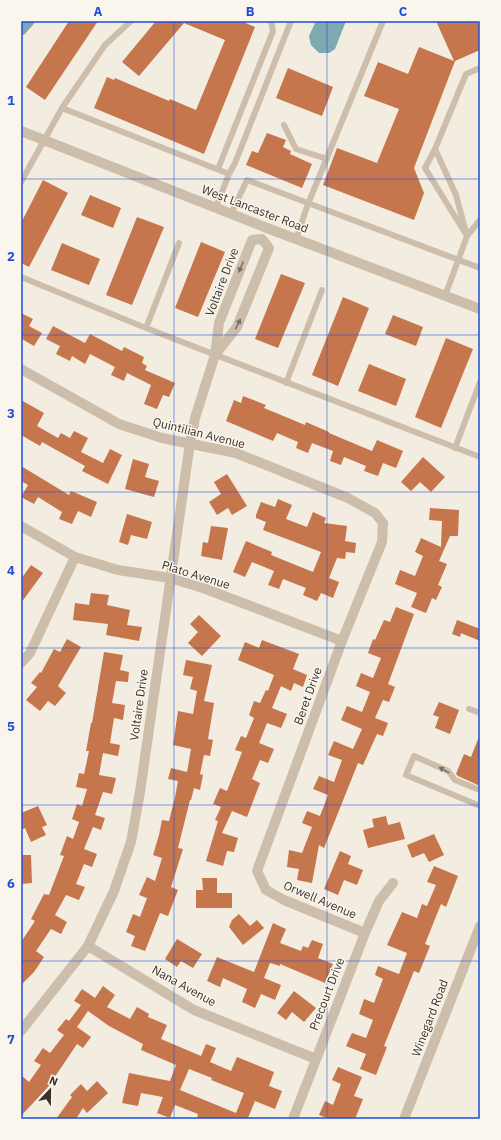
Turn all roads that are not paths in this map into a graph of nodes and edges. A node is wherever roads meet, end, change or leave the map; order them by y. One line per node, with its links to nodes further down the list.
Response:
1 (131, 21): 6 (lane)
2 (271, 21): 12 (lane)
3 (291, 21): 13 (lane)
4 (384, 21): 11 (lane)
5 (480, 68): 10 (lane)
6 (62, 108): 9 (lane); 12 (lane)
7 (284, 125): 11 (lane)
8 (21, 131): 9 (street, West Lancaster Road)
9 (44, 140): 14 (lane); 16 (street, West Lancaster Road)
10 (435, 149): 20 (lane); 20 (lane)
11 (327, 159): 15 (lane)
12 (218, 169): 13 (lane)
13 (229, 174): 16 (lane)
14 (21, 182)
15 (308, 204): 17 (lane); 22 (lane); 24 (lane)
16 (216, 208): 17 (street, West Lancaster Road)
17 (231, 214): 19 (street, West Lancaster Road)
18 (480, 220): 20 (lane)
19 (267, 228): 21 (street); 22 (street, West Lancaster Road)
20 (467, 236): 24 (lane)
21 (262, 239): 31 (street, Voltaire Drive, one-way to 31); 31 (street, Voltaire Drive, one-way to 21)
22 (296, 239): 28 (street, West Lancaster Road)
23 (179, 243): 30 (lane)
24 (458, 259): 25 (lane); 28 (lane)
25 (480, 268)
26 (21, 277): 30 (lane)
27 (322, 290): 34 (lane)
28 (445, 296): 29 (street, West Lancaster Road)
29 (480, 309)
30 (146, 328): 31 (lane)
31 (215, 356): 34 (lane); 35 (street, Voltaire Drive)
32 (21, 369): 35 (street, Quintilian Avenue)
33 (480, 382): 36 (lane)
34 (286, 383): 36 (lane)
35 (190, 443): 38 (street, Quintilian Avenue); 41 (street, Voltaire Drive)
36 (455, 448): 37 (lane)
37 (480, 457)
38 (375, 513): 42 (street, Beret Drive)
39 (21, 526): 40 (street, Plato Avenue)
40 (75, 557): 41 (street, Plato Avenue); 43 (street)
41 (170, 578): 42 (street, Plato Avenue); 52 (street, Voltaire Drive)
42 (342, 641): 49 (street, Beret Drive)
43 (21, 663)
44 (469, 710): 45 (lane)
45 (480, 712)
46 (477, 789): 47 (lane, one-way to 47)
47 (480, 806)
48 (393, 883): 51 (street, Precourt Drive)
49 (266, 890): 51 (street, Orwell Avenue)
50 (480, 926): 56 (street, Winegard Road)
51 (365, 933): 54 (street, Precourt Drive)
52 (88, 946): 53 (street, Voltaire Drive); 54 (street, Nana Avenue)
53 (21, 1030)
54 (316, 1059): 55 (street, Precourt Drive)
55 (293, 1119)
56 (404, 1119)

